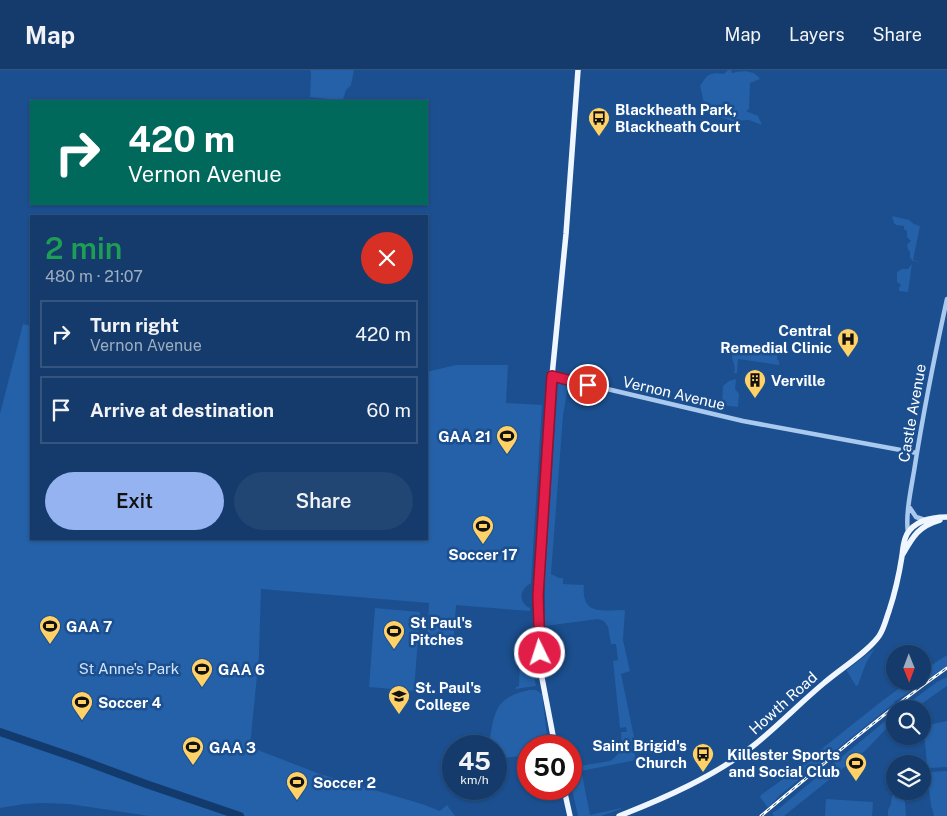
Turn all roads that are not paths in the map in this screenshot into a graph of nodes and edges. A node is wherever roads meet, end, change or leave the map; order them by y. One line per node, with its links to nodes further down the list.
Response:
1 (578, 70): 3 (main road)
2 (947, 299): 4 (street, Castle Avenue)
3 (552, 376): 4 (street, Vernon Avenue); 9 (main road)
4 (917, 453): 5 (street, Castle Avenue)
5 (909, 502): 7 (street); 8 (street, Castle Avenue)
6 (947, 518): 7 (main road, Howth Road); 8 (main road, Howth Road)
7 (925, 520): 8 (main road, Howth Road)
8 (911, 534): 12 (main road, Howth Road)
9 (553, 735)
10 (566, 800): 11 (main road)
11 (570, 816)
12 (619, 816)

